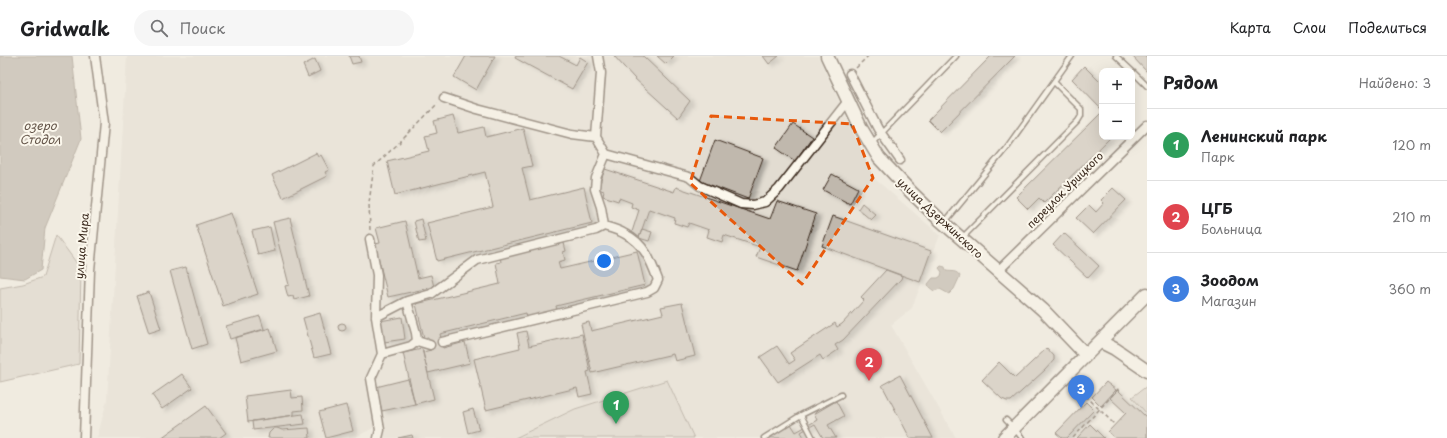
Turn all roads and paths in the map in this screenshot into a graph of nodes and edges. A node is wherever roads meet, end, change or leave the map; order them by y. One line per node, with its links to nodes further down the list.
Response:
1 (95, 56): 43 (street, улица Мира)
2 (598, 56): 17 (street)
3 (827, 56): 14 (main road, улица Дзержинского)
4 (868, 56): 9 (path)
5 (956, 56): 16 (lane)
6 (1072, 56): 11 (lane)
7 (1116, 56): 8 (lane)
8 (1129, 68)
9 (850, 74): 16 (street)
10 (1135, 74): 12 (lane)
11 (1054, 82): 21 (lane); 24 (lane)
12 (1147, 86)
13 (444, 98): 17 (street); 23 (path)
14 (848, 101): 18 (main road, улица Дзержинского); 19 (street)
15 (1147, 124): 25 (street, переулок Урицкого)
16 (881, 133): 18 (lane); 20 (street)
17 (596, 137): 19 (street)
18 (870, 145): 21 (main road, улица Дзержинского)
19 (606, 154): 22 (street)
20 (900, 160)
21 (944, 223): 24 (main road, улица Дзержинского)
22 (604, 226): 27 (street); 30 (street)
23 (370, 239): 28 (street)
24 (962, 239): 25 (main road, улица Дзержинского)
25 (998, 271): 34 (main road, улица Дзержинского)
26 (1147, 294): 31 (main road)
27 (407, 301): 28 (street); 29 (street)
28 (376, 316): 33 (street)
29 (417, 341): 32 (street); 33 (street)
30 (442, 342)
31 (1100, 342): 34 (main road); 35 (main road)
32 (430, 344)
33 (382, 354): 44 (street)
34 (1086, 355): 41 (main road)
35 (1147, 371)
36 (1074, 388): 39 (path)
37 (1119, 388): 39 (path)
38 (841, 395): 40 (lane)
39 (1099, 409): 42 (path); 49 (path)
40 (801, 415): 45 (lane); 46 (lane)
41 (1010, 424): 47 (main road); 48 (lane)
42 (1114, 424)
43 (84, 438)
44 (378, 438)
45 (764, 438)
46 (814, 438)
47 (1004, 438)
48 (1022, 438)
49 (1073, 438)

